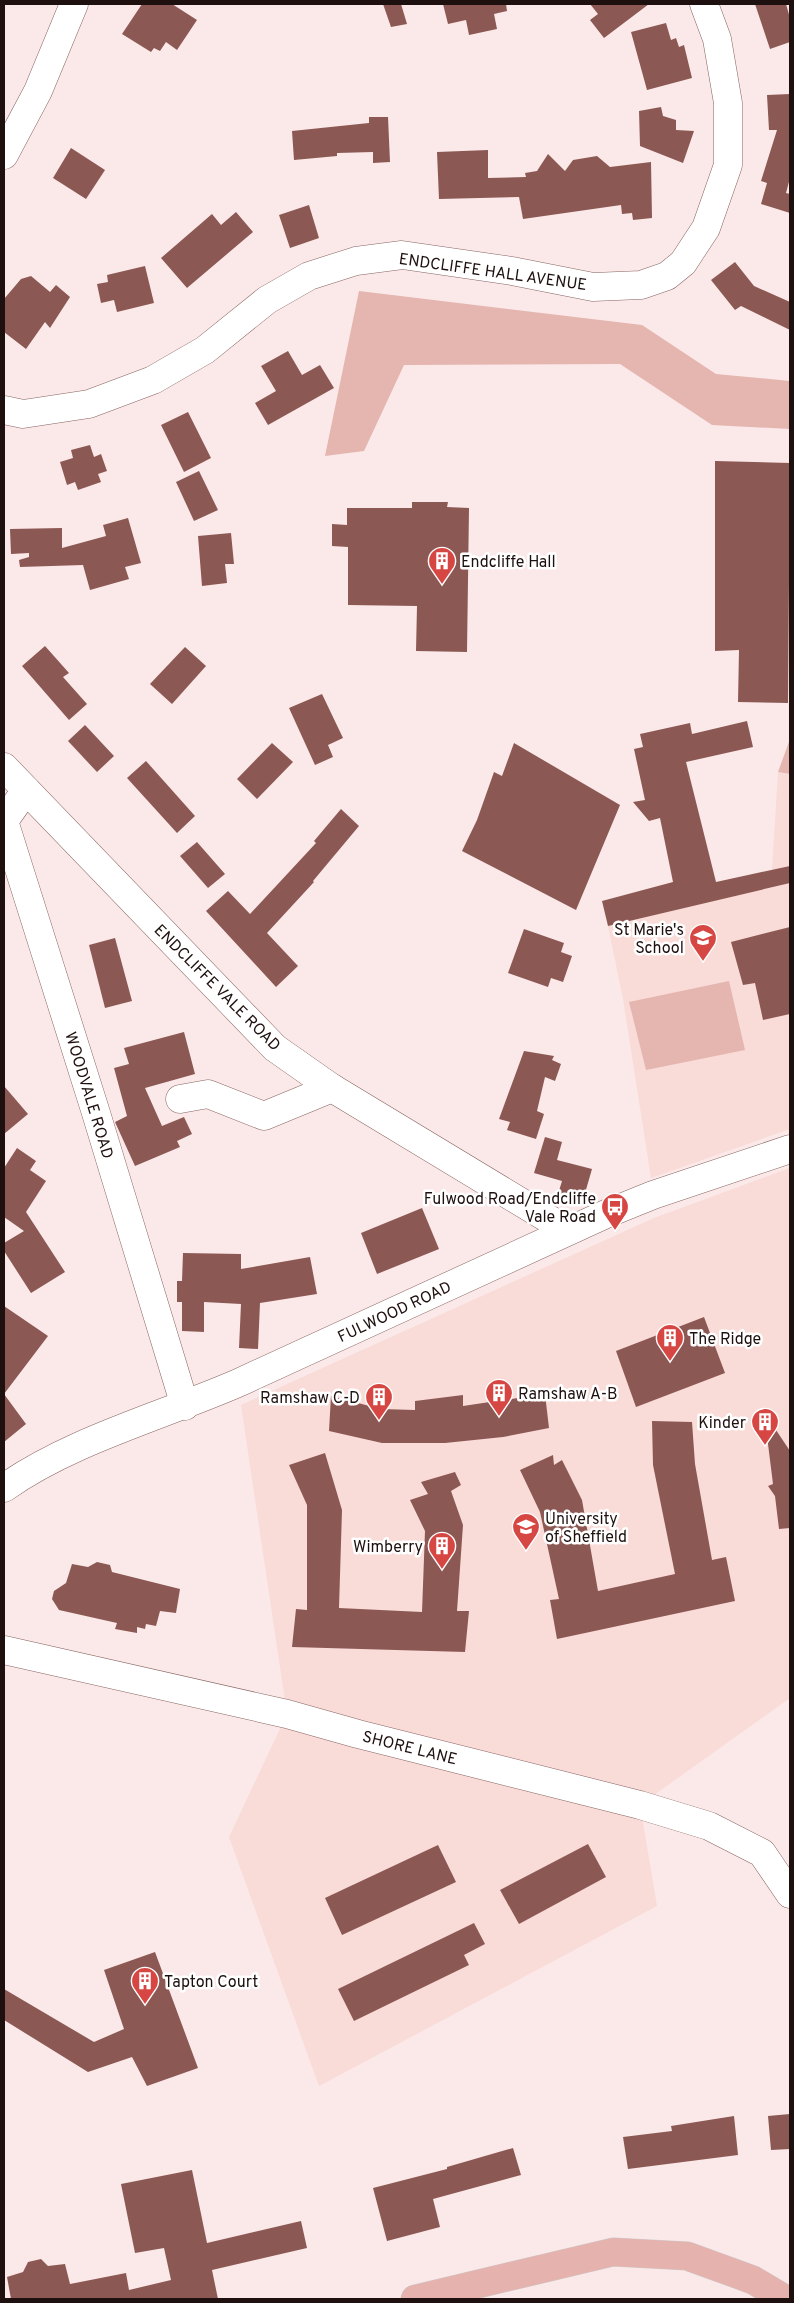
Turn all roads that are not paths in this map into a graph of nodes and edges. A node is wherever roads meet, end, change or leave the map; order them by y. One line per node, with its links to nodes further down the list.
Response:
1 (74, 4): 3 (street)
2 (704, 4): 4 (street, ENDCLIFFE HALL AVENUE)
3 (4, 155)
4 (4, 410)
5 (4, 767): 6 (street, ENDCLIFFE VALE ROAD)
6 (26, 790): 7 (street, ENDCLIFFE VALE ROAD); 11 (street, WOODVALE ROAD)
7 (332, 1088): 8 (street); 10 (street, ENDCLIFFE VALE ROAD)
8 (180, 1099)
9 (790, 1149): 10 (street, FULWOOD ROAD)
10 (567, 1230): 11 (street, FULWOOD ROAD)
11 (185, 1406): 12 (street, FULWOOD ROAD)
12 (4, 1488)
13 (4, 1650): 14 (street, SHORE LANE)
14 (790, 1894)
15 (415, 2299): 16 (main road)
16 (785, 2299)

